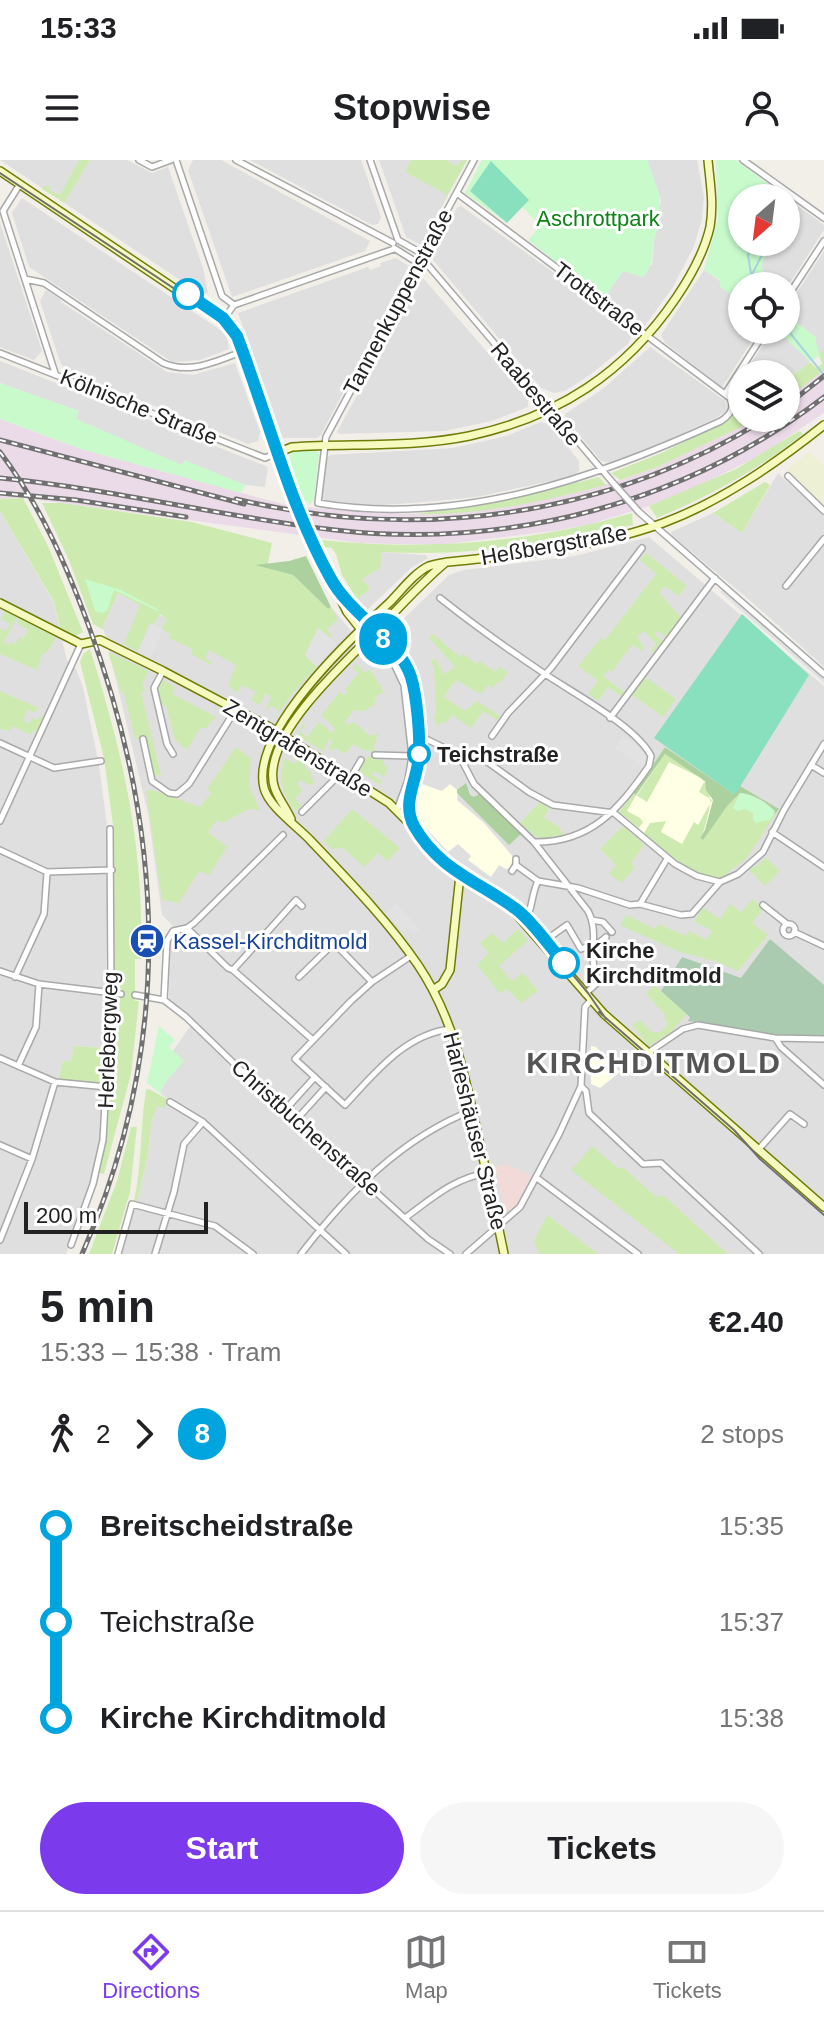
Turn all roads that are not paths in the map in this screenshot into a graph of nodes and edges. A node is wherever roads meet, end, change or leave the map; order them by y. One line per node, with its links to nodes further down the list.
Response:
1 (139, 160): 2 (street)
2 (174, 160): 17 (street)
3 (236, 160): 13 (street)
4 (370, 160): 13 (street)
5 (474, 160): 10 (street, Tannenkuppenstraße)
6 (743, 160): 11 (street)
7 (709, 162): 19 (main road)
8 (0, 171): 9 (main road)
9 (20, 184): 16 (street); 18 (main road)
10 (457, 193): 14 (street, Tannenkuppenstraße); 19 (street, Trottstraße)
11 (824, 218)
12 (824, 241): 15 (street)
13 (395, 244): 14 (street); 14 (street, Raabestraße); 17 (street)
14 (422, 259): 25 (street, Raabestraße); 27 (street, Tannenkuppenstraße)
15 (800, 278)
16 (25, 279): 21 (street); 23 (street)
17 (234, 305): 18 (street)
18 (223, 320): 21 (main road)
19 (647, 336): 24 (street, Trottstraße); 25 (main road)
20 (757, 344): 24 (street)
21 (242, 352): 28 (main road)
22 (0, 353): 23 (street, Kölnische Straße)
23 (56, 374): 28 (street, Kölnische Straße)
24 (725, 394): 29 (street)
25 (550, 410): 27 (main road); 29 (street, Raabestraße)
26 (824, 425): 32 (main road, Heßbergstraße)
27 (323, 445): 28 (main road); 29 (street)
28 (277, 453): 37 (main road, bridge)
29 (602, 471): 32 (street, Raabestraße, bridge)
30 (788, 476): 31 (street)
31 (824, 511)
32 (653, 526): 35 (main road, Heßbergstraße); 36 (street, Raabestraße)
33 (824, 539): 38 (street)
34 (642, 548): 47 (street)
35 (423, 576): 41 (main road, Heßbergstraße); 43 (main road, Heßbergstraße)
36 (715, 578): 48 (street, Raabestraße); 50 (street)
37 (333, 585): 41 (main road); 42 (main road)
38 (786, 586)
39 (440, 598): 47 (street)
40 (0, 603): 45 (main road, Zentgrafenstraße)
41 (368, 622): 42 (main road, Heßbergstraße); 43 (main road)
42 (361, 630): 44 (main road); 51 (main road, Heßbergstraße)
43 (377, 630): 44 (main road, Heßbergstraße); 53 (street)
44 (369, 638): 52 (street); 55 (main road, Heßbergstraße)
45 (81, 644): 46 (main road, Zentgrafenstraße); 63 (street)
46 (163, 671): 49 (main road, Zentgrafenstraße); 59 (street)
47 (545, 674): 50 (street); 54 (street)
48 (824, 674)
49 (236, 709): 51 (main road, Zentgrafenstraße); 56 (street)
50 (610, 718): 72 (street)
51 (277, 732): 55 (main road, Zentgrafenstraße); 73 (main road, Heßbergstraße)
52 (411, 736): 53 (street); 62 (street)
53 (420, 736): 61 (street)
54 (492, 736)
55 (286, 737): 67 (main road, Zentgrafenstraße); 73 (main road, Heßbergstraße)
56 (143, 739)
57 (0, 743): 63 (street)
58 (824, 744): 66 (street)
59 (173, 754)
60 (375, 755): 62 (street)
61 (459, 755): 72 (street); 78 (street)
62 (412, 756): 70 (street)
63 (29, 757): 65 (street); 74 (street)
64 (361, 760): 69 (street)
65 (101, 761)
66 (811, 765): 68 (street); 76 (street)
67 (341, 773): 69 (main road, Zentgrafenstraße); 71 (street)
68 (824, 773)
69 (350, 779): 70 (main road, Zentgrafenstraße)
70 (397, 810): 85 (main road, Zentgrafenstraße)
71 (302, 812)
72 (614, 813): 78 (street); 80 (street)
73 (291, 819): 100 (main road, Harleshäuser Straße)
74 (0, 821)
75 (110, 829): 83 (street, Herlebergweg)
76 (772, 832): 82 (street); 87 (street)
77 (283, 835): 94 (street)
78 (534, 842): 88 (street)
79 (0, 850): 84 (street)
80 (667, 859): 87 (street); 89 (street)
81 (515, 865): 86 (street)
82 (824, 867)
83 (112, 870): 84 (street); 108 (street, Herlebergweg)
84 (47, 872): 103 (street)
85 (460, 875): 93 (main road, Zentgrafenstraße); 107 (main road)
86 (538, 881): 88 (street); 93 (street)
87 (720, 882): 89 (street)
88 (570, 887): 89 (street); 92 (street)
89 (640, 904)
90 (763, 905): 99 (street)
91 (302, 906): 101 (street)
92 (592, 920): 95 (street); 98 (street)
93 (525, 922): 97 (main road, Zentgrafenstraße)
94 (187, 928): 101 (street); 112 (street)
95 (612, 932)
96 (606, 937): 98 (street)
97 (543, 942): 98 (street); 111 (main road, Zentgrafenstraße)
98 (594, 946): 111 (street)
99 (824, 946)
100 (411, 956): 105 (street); 107 (main road, Harleshäuser Straße)
101 (233, 970): 116 (street)
102 (0, 971): 103 (street)
103 (15, 977): 106 (street)
104 (299, 977): 105 (street)
105 (372, 982): 116 (street)
106 (39, 984): 108 (street); 119 (street)
107 (433, 990): 113 (main road, Harleshäuser Straße)
108 (111, 993): 109 (street); 124 (street, Herlebergweg)
109 (121, 994)
110 (135, 995): 112 (street)
111 (588, 997): 117 (main road, Zentgrafenstraße); 123 (street)
112 (164, 1000): 127 (street, Christbuchenstraße)
113 (451, 1029): 125 (street); 128 (main road, Harleshäuser Straße)
114 (775, 1038): 115 (street); 117 (street); 122 (street)
115 (824, 1039)
116 (313, 1040): 120 (street)
117 (649, 1052): 133 (main road, Zentgrafenstraße)
118 (0, 1058): 119 (street)
119 (18, 1066): 121 (street)
120 (315, 1077): 125 (street); 127 (street)
121 (55, 1082): 124 (street); 134 (street)
122 (824, 1085)
123 (581, 1086): 136 (street); 154 (street)
124 (107, 1087): 144 (street, Herlebergweg)
125 (326, 1087): 129 (street)
126 (170, 1102): 130 (street)
127 (285, 1110): 129 (street, Christbuchenstraße)
128 (473, 1110): 135 (main road, Harleshäuser Straße); 137 (street)
129 (296, 1120): 137 (street, Christbuchenstraße)
130 (203, 1122): 139 (street); 142 (street)
131 (804, 1124): 133 (street)
132 (0, 1145): 134 (street)
133 (759, 1149): 138 (main road, Zentgrafenstraße)
134 (32, 1159): 143 (street)
135 (487, 1173): 140 (street); 141 (main road, Harleshäuser Straße)
136 (537, 1178): 141 (street); 153 (street)
137 (365, 1181): 140 (street, Christbuchenstraße); 142 (street)
138 (824, 1207)
139 (168, 1214): 145 (street); 146 (street); 147 (street)
140 (405, 1218): 150 (street, Christbuchenstraße)
141 (499, 1226): 151 (street); 152 (main road, Harleshäuser Straße)
142 (320, 1229): 148 (street); 149 (street)
143 (0, 1240)
144 (71, 1245)
145 (118, 1254)
146 (155, 1254)
147 (253, 1254)
148 (301, 1254)
149 (346, 1254)
150 (450, 1254)
151 (466, 1254)
152 (504, 1254)
153 (638, 1254)
154 (759, 1254)

